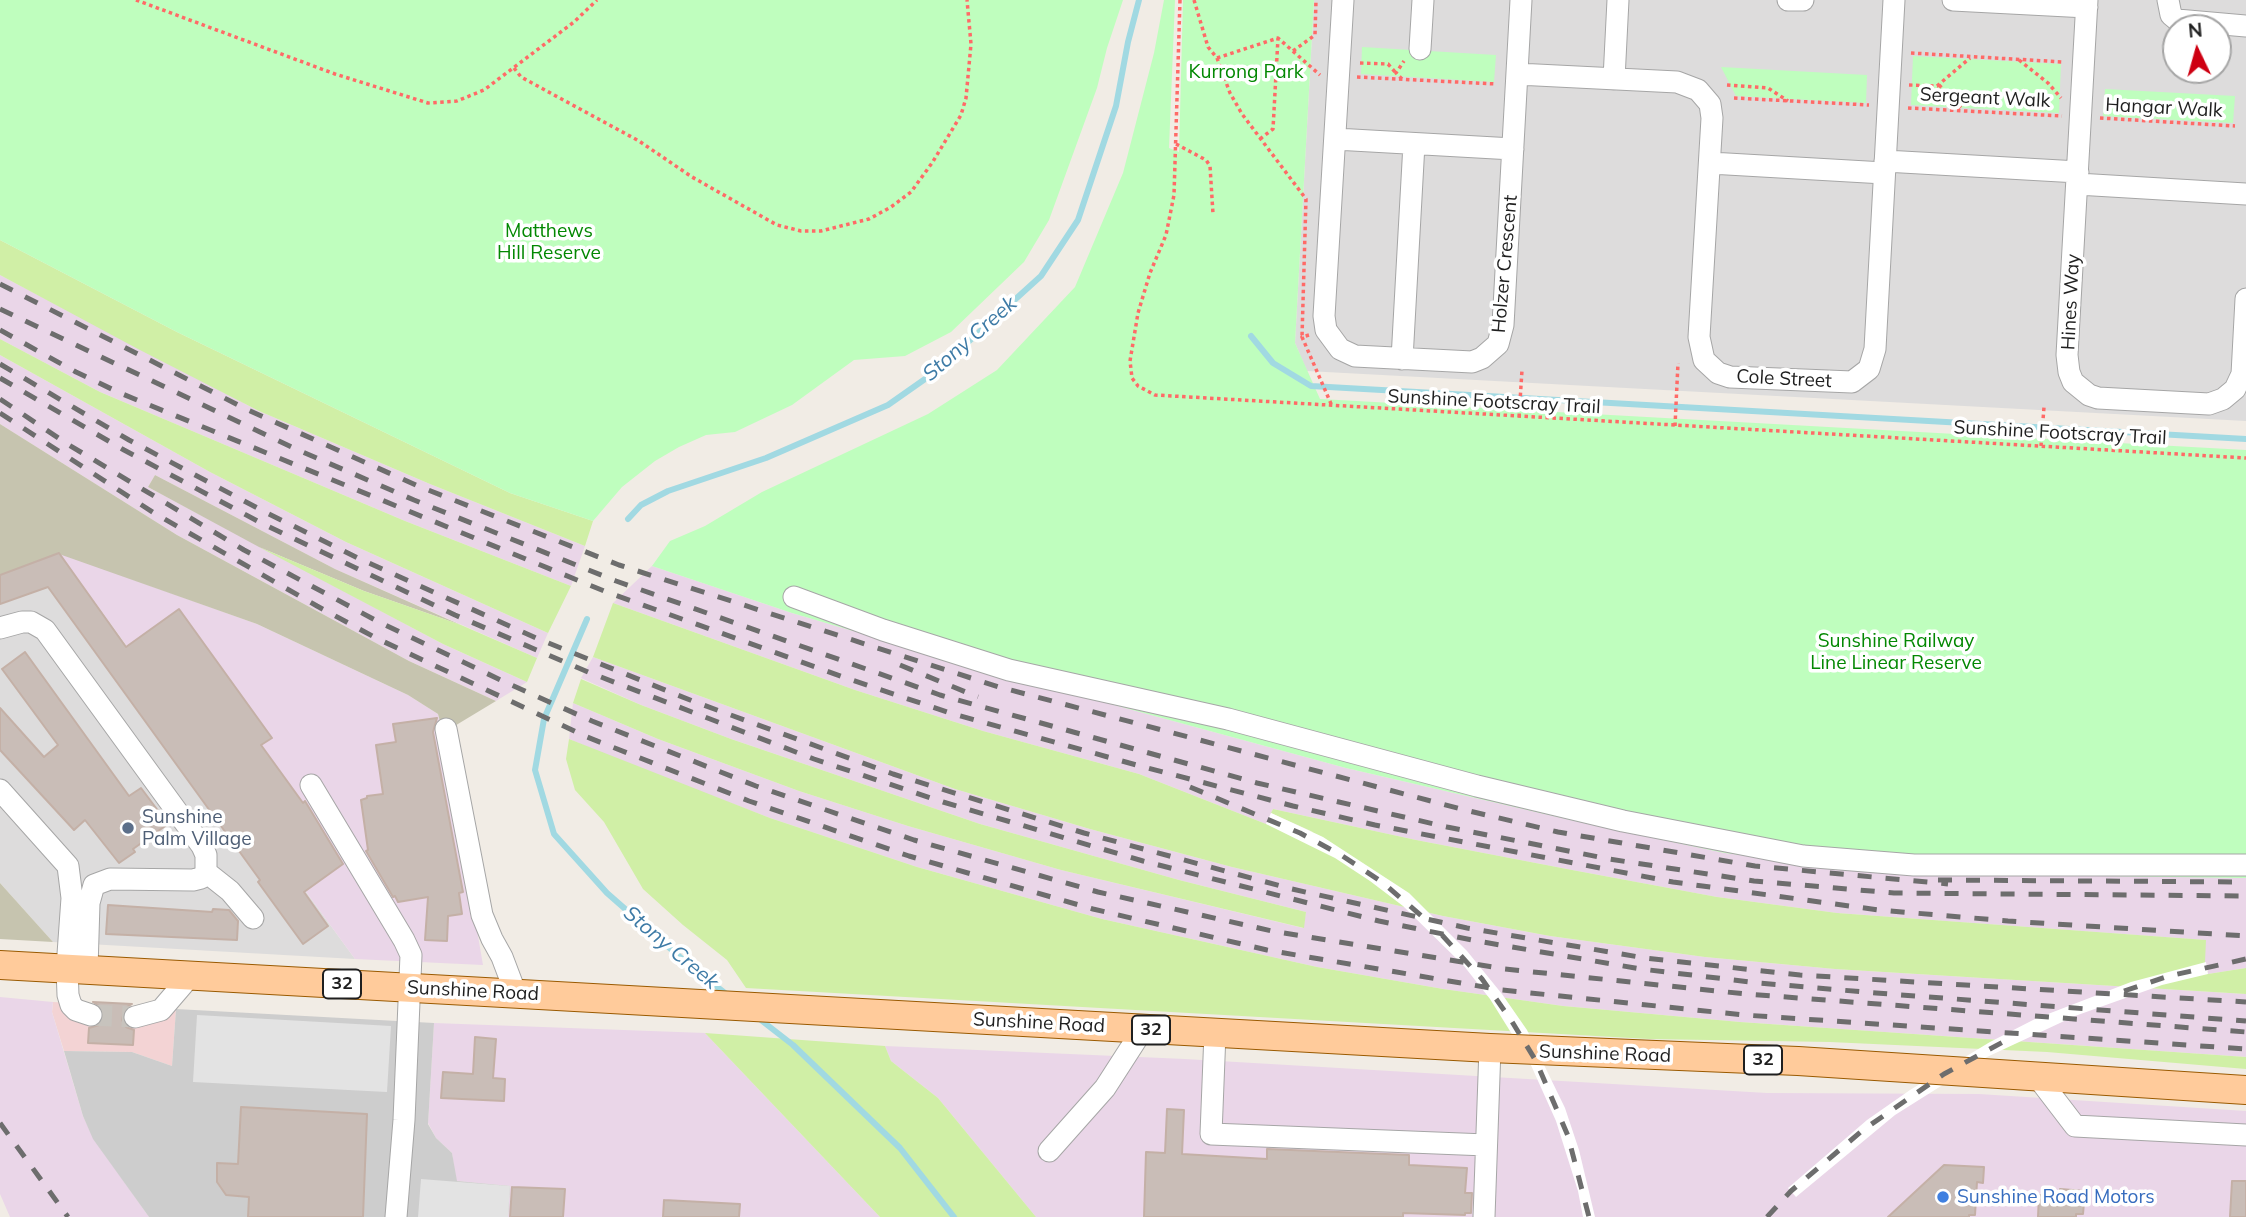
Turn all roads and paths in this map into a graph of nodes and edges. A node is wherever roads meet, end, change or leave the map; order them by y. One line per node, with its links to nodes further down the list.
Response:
1 (136, 0): 18 (path)
2 (151, 0): 18 (path)
3 (597, 0): 29 (path)
4 (967, 0): 29 (path)
5 (1180, 0): 51 (path, Sunshine Footscray Trail)
6 (1194, 0): 25 (path)
7 (1316, 0): 21 (path)
8 (1342, 0): 50 (street, Holzer Crescent)
9 (1423, 0): 22 (street)
10 (1521, 0): 31 (street, Holzer Crescent)
11 (1618, 0): 35 (street)
12 (1788, 0): 13 (street)
13 (1803, 0)
14 (1894, 0): 55 (street, Cole Street)
15 (1953, 0): 17 (street)
16 (2168, 0): 19 (street)
17 (2087, 4): 56 (street, Hines Way)
18 (155, 7): 29 (path)
19 (2246, 26)
20 (1278, 38): 21 (path); 25 (path); 49 (path)
21 (1293, 51): 32 (path)
22 (1414, 52): 30 (path)
23 (1911, 53): 24 (path)
24 (1972, 57): 26 (path); 39 (path)
25 (1217, 58): 49 (path)
26 (2017, 59): 27 (path); 41 (path)
27 (2063, 62)
28 (1359, 63): 30 (path)
29 (514, 68)
30 (1396, 73): 34 (path)
31 (1517, 74): 35 (street, Cole Street); 53 (street, Holzer Crescent)
32 (1318, 75)
33 (1348, 76): 34 (path)
34 (1402, 79): 36 (path)
35 (1614, 79): 54 (street, Cole Street)
36 (1497, 84)
37 (1727, 85): 42 (path)
38 (1909, 85): 39 (path)
39 (1939, 85): 45 (path)
40 (1734, 98): 42 (path)
41 (2061, 98)
42 (1789, 101): 43 (path)
43 (1878, 106)
44 (1898, 107): 45 (path, Sergeant Walk)
45 (1963, 110): 46 (path, Sergeant Walk)
46 (2071, 116)
47 (2091, 117): 48 (path, Hangar Walk)
48 (2235, 126)
49 (1260, 139): 61 (path)
50 (1335, 139): 52 (street); 62 (street, Holzer Crescent)
51 (1176, 144): 58 (path); 65 (path, Sunshine Footscray Trail)
52 (1414, 144): 53 (street); 62 (street)
53 (1513, 149): 62 (street, Holzer Crescent)
54 (1710, 163): 55 (street); 55 (street, Cole Street)
55 (1885, 167): 56 (street)
56 (2077, 178): 57 (street); 59 (street, Hines Way)
57 (2246, 194)
58 (1213, 214)
59 (2246, 299)
60 (1315, 334): 61 (path)
61 (1302, 337): 65 (path)
62 (1402, 359)
63 (1678, 363): 68 (path)
64 (1522, 370): 67 (path)
65 (1332, 407): 67 (path, Sunshine Footscray Trail)
66 (2044, 407): 69 (path)
67 (1519, 417): 68 (path, Sunshine Footscray Trail)
68 (1675, 426): 69 (path, Sunshine Footscray Trail)
69 (2041, 446): 70 (path, Sunshine Footscray Trail)
70 (2246, 458)
71 (794, 597): 76 (street)
72 (0, 628): 77 (street)
73 (446, 729): 83 (street)
74 (311, 785): 82 (street)
75 (0, 790): 80 (street)
76 (2246, 866)
77 (206, 872): 78 (street); 80 (street)
78 (253, 918)
79 (0, 965): 80 (main road, Sunshine Road / 32)
80 (77, 969): 81 (main road, Sunshine Road / 32); 84 (street)
81 (191, 975): 82 (main road, Sunshine Road / 32); 85 (street)
82 (411, 988): 83 (main road, Sunshine Road / 32); 94 (street)
83 (516, 994): 86 (main road, Sunshine Road / 32)
84 (91, 1015)
85 (135, 1017)
86 (1143, 1029): 87 (main road, Sunshine Road / 32); 93 (street)
87 (1215, 1032): 88 (main road, Sunshine Road / 32); 92 (street)
88 (1490, 1048): 89 (main road, Sunshine Road / 32); 92 (street)
89 (2036, 1075): 90 (main road, Sunshine Road / 32); 91 (street)
90 (2246, 1090)
91 (2246, 1135)
92 (1486, 1145): 95 (street)
93 (1049, 1151)
94 (396, 1217)
95 (1484, 1217)

